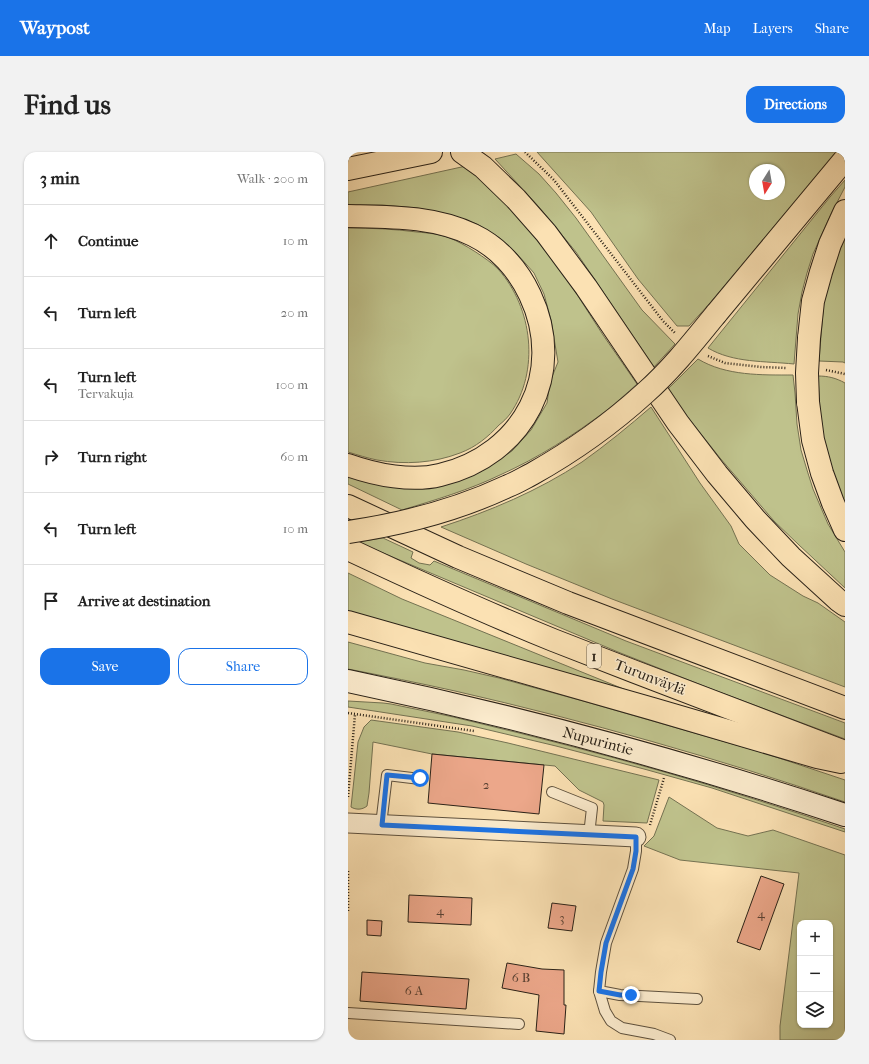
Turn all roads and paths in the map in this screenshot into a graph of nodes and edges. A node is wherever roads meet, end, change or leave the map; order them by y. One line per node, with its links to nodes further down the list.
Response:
1 (431, 152): 5 (highway)
2 (462, 152): 18 (highway)
3 (524, 152): 8 (path)
4 (845, 159): 16 (highway, bridge)
5 (348, 170)
6 (845, 211): 15 (highway, bridge)
7 (348, 216): 13 (highway)
8 (679, 337)
9 (705, 355): 10 (path)
10 (791, 368)
11 (821, 370): 12 (path)
12 (845, 374)
13 (348, 465)
14 (348, 506): 21 (highway)
15 (845, 530)
16 (348, 532)
17 (348, 549): 25 (highway, Turunväylä / 1)
18 (845, 605)
19 (348, 622): 26 (highway)
20 (348, 681): 32 (main road, Nupurintie)
21 (845, 708)
22 (348, 713): 23 (path)
23 (355, 714): 24 (path); 31 (path)
24 (476, 732)
25 (845, 752)
26 (845, 763)
27 (657, 776): 29 (path)
28 (420, 778): 34 (lane)
29 (671, 780)
30 (552, 792): 35 (lane)
31 (348, 797)
32 (845, 815)
33 (348, 823): 34 (street)
34 (382, 825): 35 (street)
35 (589, 835): 36 (street)
36 (636, 837): 39 (lane)
37 (348, 871): 38 (path)
38 (348, 912)
39 (599, 991): 40 (lane); 43 (lane)
40 (697, 999)
41 (348, 1013): 42 (lane)
42 (519, 1024)
43 (670, 1040)

